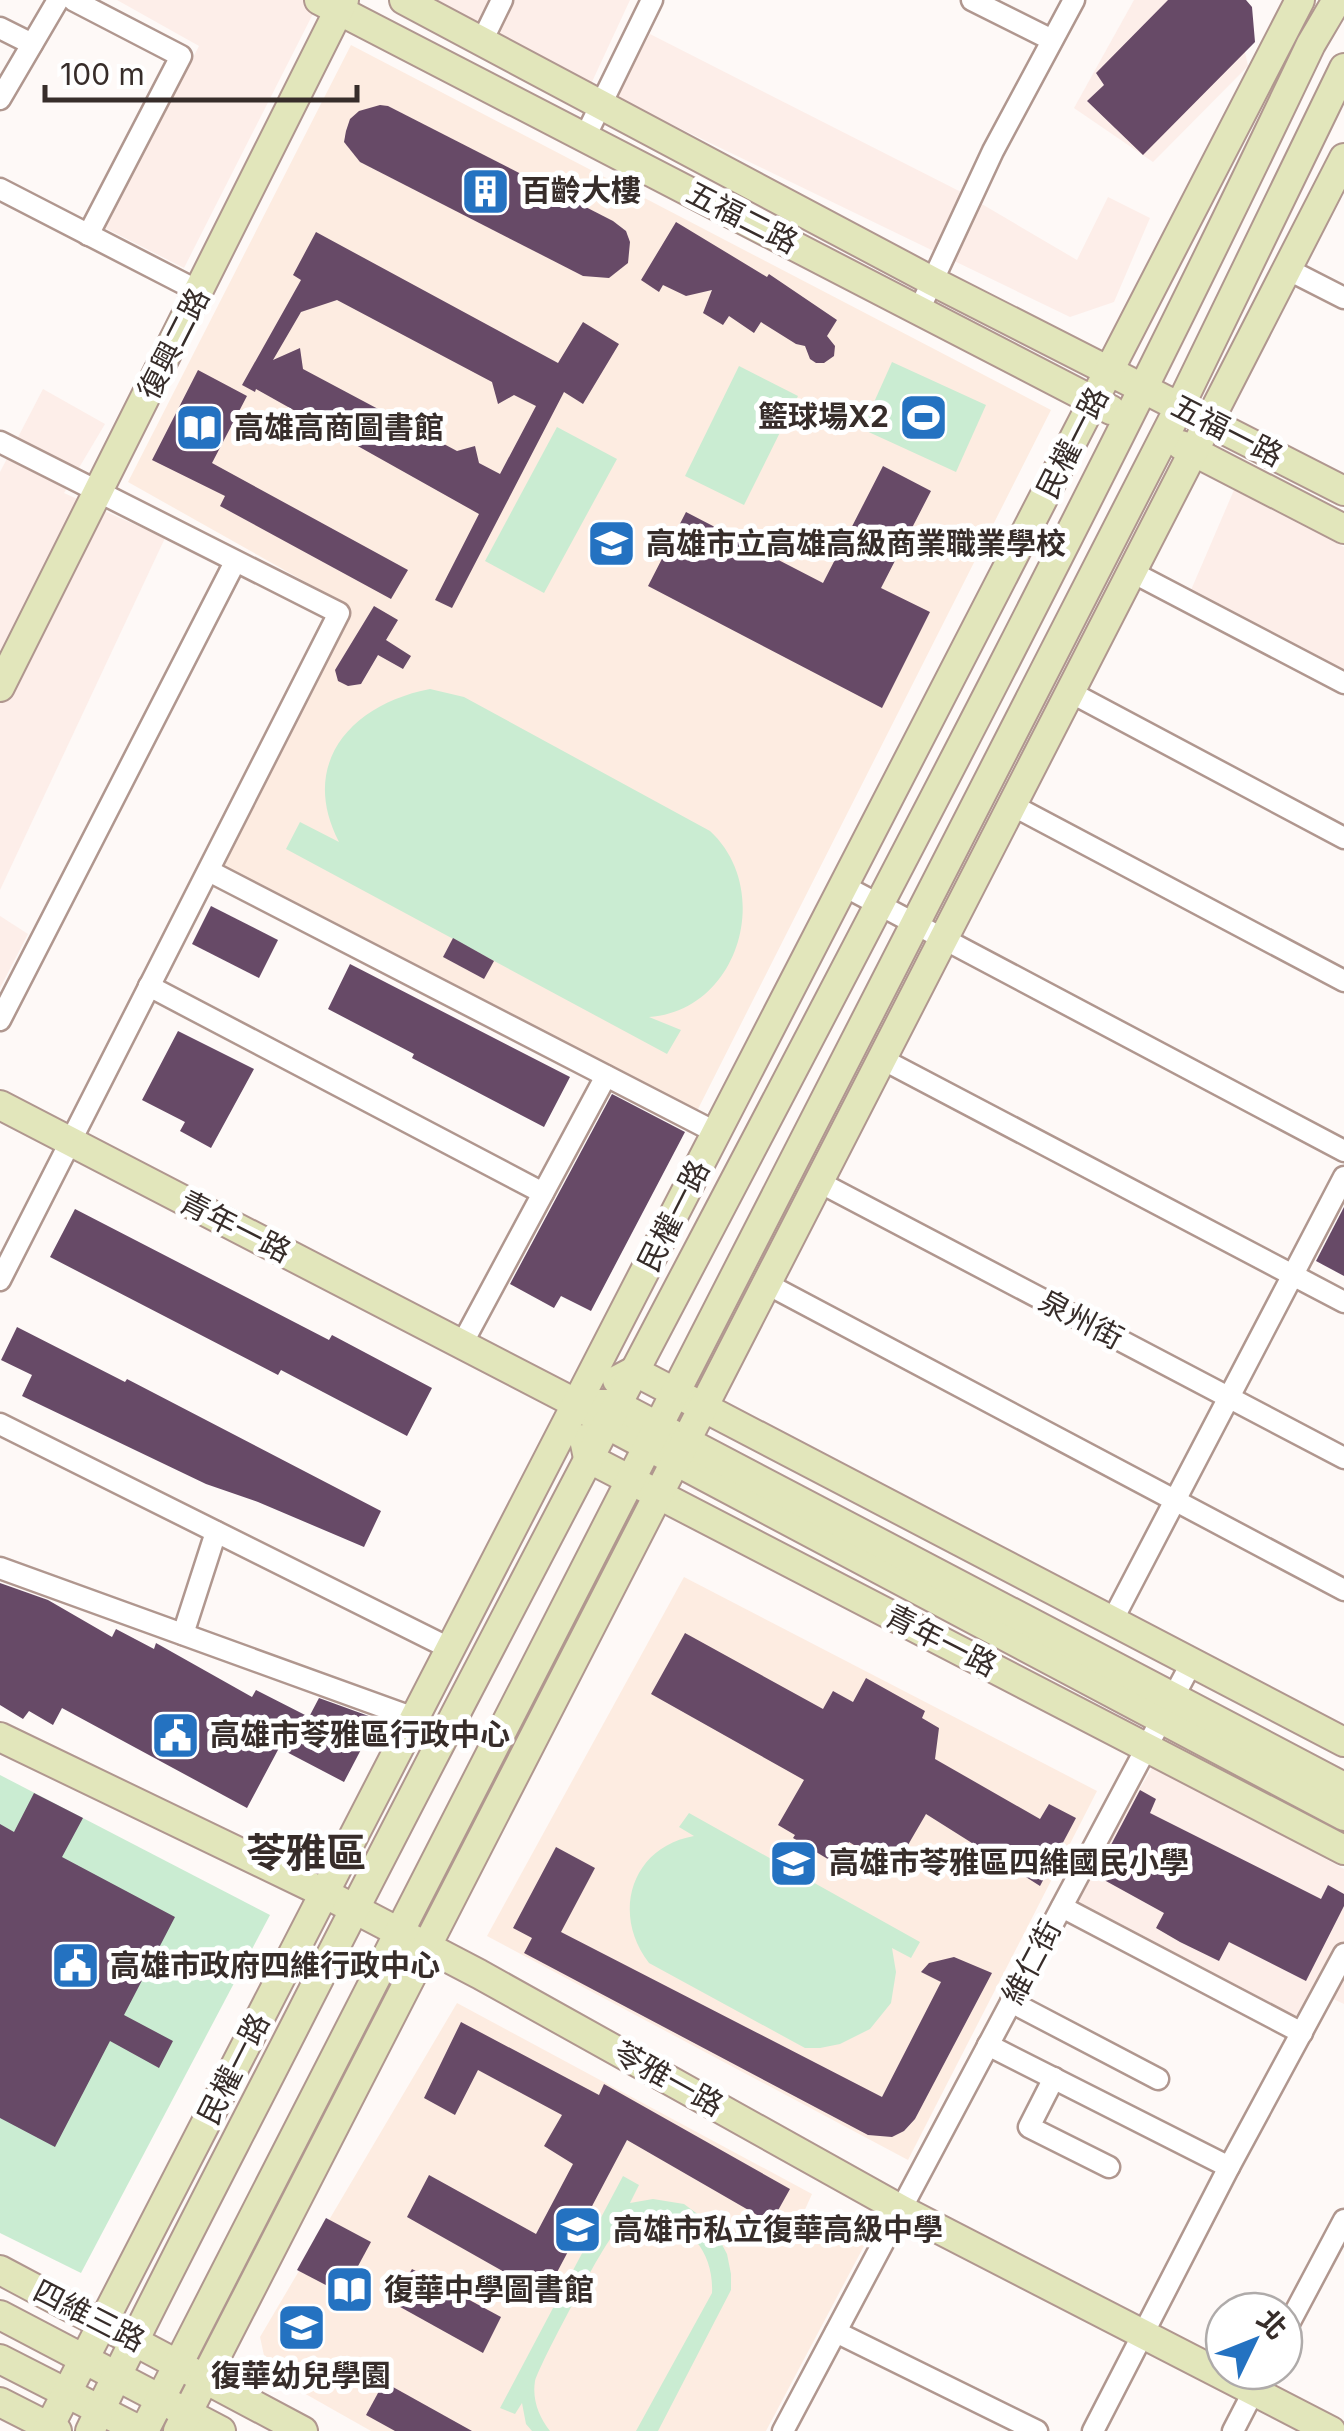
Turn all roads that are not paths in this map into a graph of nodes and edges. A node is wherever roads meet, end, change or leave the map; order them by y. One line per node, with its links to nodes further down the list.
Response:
1 (58, 0): 14 (street)
2 (73, 0): 22 (street)
3 (404, 0): 13 (street, 五福二路)
4 (502, 0): 13 (street)
5 (652, 0): 18 (street)
6 (972, 0): 12 (street)
7 (1074, 0): 12 (street)
8 (334, 3): 19 (street, 五福二路); 25 (street, 復興二路)
9 (1290, 6): 15 (street); 28 (street, 民權一路)
10 (1332, 9): 15 (street, 民權一路)
11 (0, 28): 14 (street)
12 (1052, 40): 24 (street)
13 (482, 42): 18 (street, 五福二路)
14 (32, 44): 17 (street)
15 (1312, 44): 16 (street); 29 (street, 民權一路)
16 (1344, 70): 31 (street)
17 (0, 99)
18 (601, 105): 19 (street); 24 (street, 五福二路)
19 (585, 137): 27 (street, 五福二路)
20 (1344, 158): 23 (street)
21 (0, 189): 22 (street)
22 (88, 235): 25 (street)
23 (1287, 269): 26 (street); 33 (street)
24 (932, 282): 27 (street); 28 (street, 五福二路)
25 (200, 292): 38 (street, 復興二路)
26 (1344, 298)
27 (919, 310): 30 (street, 五福二路)
28 (1110, 372): 29 (street, 五福一路); 30 (street, 民權一路)
29 (1143, 388): 31 (street, 五福一路); 32 (street, 民權一路)
30 (1095, 401): 32 (street, 五福二路); 48 (street, 民權一路)
31 (1180, 406): 33 (street, 五福一路); 34 (street)
32 (1127, 418): 34 (street, 五福二路); 49 (street, 民權一路)
33 (1209, 421): 36 (street); 37 (street, 五福一路)
34 (1164, 437): 36 (street, 五福一路); 50 (street)
35 (0, 442): 38 (street)
36 (1194, 452): 39 (street, 五福一路); 41 (street)
37 (1344, 491)
38 (99, 492): 40 (street); 43 (street, 復興二路)
39 (1344, 529)
40 (235, 562): 47 (street); 54 (street)
41 (1132, 572): 42 (street); 44 (street)
42 (1344, 682)
43 (0, 687)
44 (1070, 692): 45 (street); 46 (street)
45 (1012, 806): 51 (street); 52 (street)
46 (1344, 838)
47 (209, 871): 53 (street); 56 (street)
48 (844, 886): 49 (street); 58 (street, 民權一路)
49 (879, 904): 50 (street); 69 (street, 民權一路)
50 (914, 922): 51 (street); 70 (street)
51 (944, 938): 55 (street); 60 (street)
52 (1344, 982)
53 (150, 986): 59 (street); 63 (street)
54 (0, 1020)
55 (882, 1058): 62 (street); 64 (street)
56 (606, 1076): 58 (street); 63 (street)
57 (0, 1105): 59 (street, 青年一路)
58 (717, 1133): 72 (street, 民權一路)
59 (71, 1142): 65 (street); 68 (street, 青年一路)
60 (1344, 1150)
61 (1344, 1176): 64 (street)
62 (819, 1182): 66 (street); 71 (street, 泉州街)
63 (543, 1193): 68 (street)
64 (1292, 1275): 67 (street); 71 (street)
65 (0, 1280)
66 (767, 1284): 73 (street); 82 (street)
67 (1344, 1302)
68 (462, 1344): 72 (street, 青年一路)
69 (634, 1371): 70 (street); 72 (street); 74 (street, 民權一路)
70 (675, 1392): 73 (street); 76 (street)
71 (1228, 1398): 79 (street, 泉州街); 82 (street)
72 (577, 1404): 74 (street, 青年一路); 78 (street); 91 (street, 民權一路)
73 (703, 1407): 77 (street); 84 (street)
74 (610, 1414): 76 (street, 青年一路); 78 (street, 民權一路)
75 (0, 1424): 83 (street)
76 (652, 1436): 77 (street, 青年一路); 80 (street)
77 (681, 1451): 81 (street); 87 (street, 青年一路)
78 (588, 1458): 80 (street, 青年一路); 103 (street, 民權一路)
79 (1344, 1458)
80 (630, 1479): 81 (street, 青年一路); 104 (street)
81 (658, 1494): 90 (street, 青年一路); 105 (street)
82 (1175, 1500): 86 (street); 88 (street)
83 (216, 1532): 89 (street); 91 (street)
84 (970, 1548): 87 (street); 88 (street)
85 (0, 1568): 89 (street)
86 (1344, 1590)
87 (947, 1591): 90 (street); 93 (street, 青年一路)
88 (1112, 1620): 92 (street)
89 (183, 1634): 94 (street)
90 (926, 1634): 97 (street, 青年一路)
91 (450, 1649): 94 (street, 民權一路)
92 (1192, 1662): 93 (street, 維仁街); 96 (street)
93 (1168, 1708): 97 (street, 維仁街); 98 (street, 青年一路); 99 (street, 青年一路)
94 (414, 1718): 101 (street, 民權一路)
95 (0, 1738): 101 (street, 苓雅一路)
96 (1344, 1742)
97 (1146, 1748): 100 (street, 青年一路); 102 (street, 維仁街)
98 (1344, 1787)
99 (1344, 1816)
100 (1344, 1850)
101 (324, 1893): 103 (street, 苓雅一路); 119 (street, 民權一路)
102 (1062, 1907): 107 (street, 維仁街); 108 (street)
103 (354, 1909): 104 (street, 苓雅一路); 122 (street, 民權一路)
104 (399, 1933): 105 (street, 苓雅一路); 126 (street)
105 (427, 1947): 114 (street, 苓雅一路); 128 (street)
106 (1344, 1954): 108 (street)
107 (1011, 2002): 109 (street, 維仁街); 111 (street)
108 (1302, 2033): 113 (street)
109 (988, 2045): 110 (street); 114 (street, 維仁街)
110 (1054, 2078): 112 (street); 113 (street)
111 (1158, 2078)
112 (1109, 2167)
113 (1229, 2167): 121 (street)
114 (902, 2210): 120 (street, 維仁街); 121 (street, 苓雅一路)
115 (1344, 2220): 117 (street)
116 (0, 2270): 119 (street, 四維三路)
117 (1304, 2295)
118 (0, 2315): 123 (street, 四維三路)
119 (102, 2323): 122 (street, 四維三路); 123 (street, 民權一路)
120 (836, 2332): 140 (street, 維仁街); 141 (street)
121 (1145, 2334): 124 (street, 苓雅一路); 142 (street)
122 (136, 2340): 126 (street, 四維三路); 127 (street, 民權一路)
123 (84, 2358): 127 (street, 四維三路); 131 (street, 民權一路)
124 (1204, 2358)
125 (0, 2359): 131 (street)
126 (178, 2362): 128 (street, 四維三路); 132 (street)
127 (118, 2376): 132 (street, 四維三路); 134 (street, 民權一路)
128 (205, 2377): 135 (street); 139 (street, 四維三路)
129 (1254, 2391): 143 (street)
130 (1273, 2391): 144 (street, 苓雅一路)
131 (66, 2393): 134 (street); 136 (street, 民權一路)
132 (161, 2398): 135 (street, 四維三路); 137 (street)
133 (0, 2402): 136 (street)
134 (95, 2421): 137 (street)
135 (182, 2422): 138 (street, 四維三路)
136 (51, 2430)
137 (142, 2431)
138 (222, 2431)
139 (303, 2431)
140 (783, 2431)
141 (1036, 2431)
142 (1093, 2431)
143 (1233, 2431)
144 (1331, 2431)

